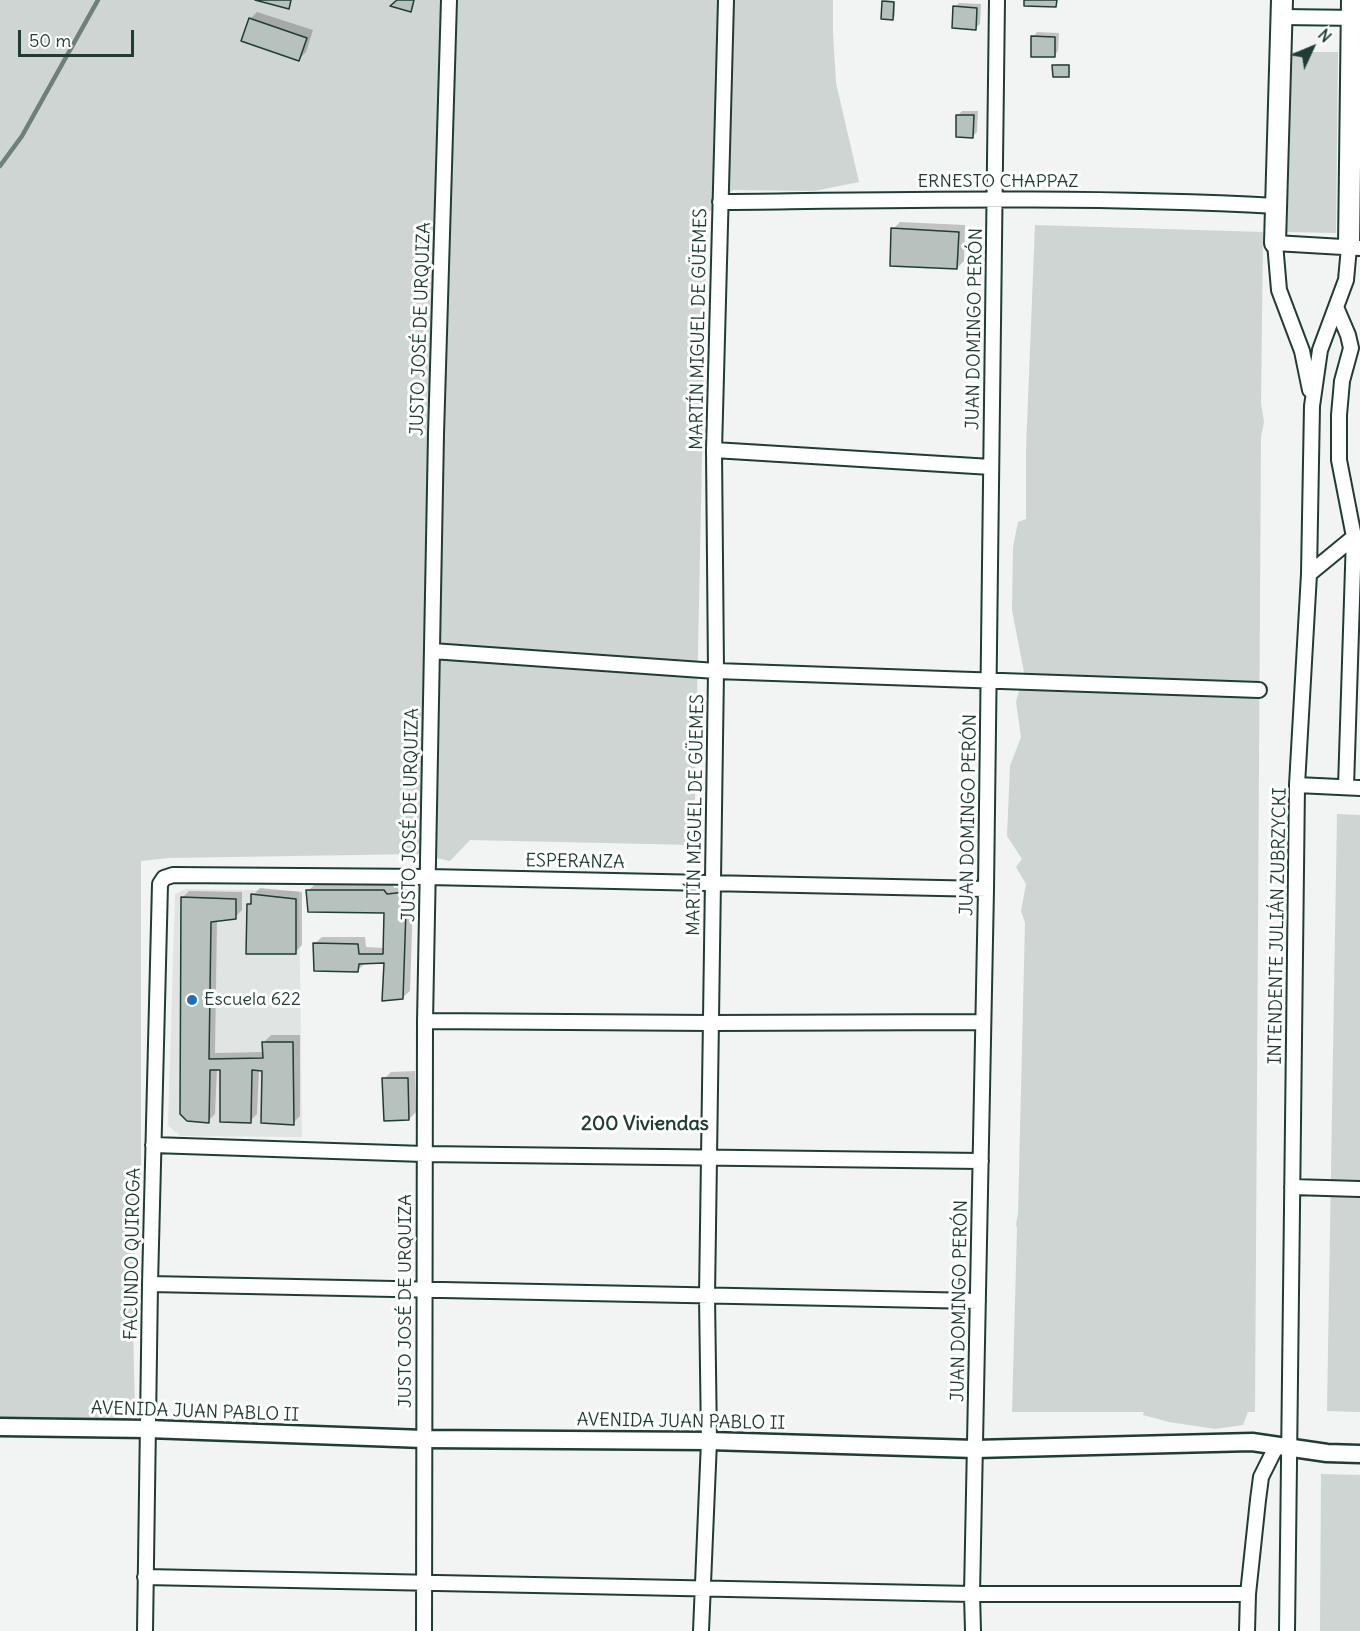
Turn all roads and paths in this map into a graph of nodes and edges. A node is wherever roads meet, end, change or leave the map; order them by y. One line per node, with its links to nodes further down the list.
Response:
1 (449, 0): 18 (street, JUSTO JOSÉ DE URQUIZA)
2 (726, 0): 7 (street, MARTÍN MIGUEL DE GÜEMES)
3 (997, 0): 6 (street, JUAN DOMINGO PERÓN)
4 (1281, 9): 5 (street); 8 (main road)
5 (1354, 12): 10 (main road)
6 (995, 198): 7 (street, ERNESTO CHAPPAZ); 8 (street, ERNESTO CHAPPAZ); 14 (street, JUAN DOMINGO PERÓN)
7 (720, 202): 13 (street, MARTÍN MIGUEL DE GÜEMES)
8 (1276, 206): 9 (main road)
9 (1275, 243): 10 (street); 12 (street, INTENDENTE JULIÁN ZUBRZYCKI)
10 (1355, 248): 11 (street, INTENDENTE JULIÁN ZUBRZYCKI)
11 (1336, 307): 12 (street, INTENDENTE JULIÁN ZUBRZYCKI); 15 (street)
12 (1312, 406): 17 (street, INTENDENTE JULIÁN ZUBRZYCKI)
13 (714, 450): 14 (street); 19 (street, MARTÍN MIGUEL DE GÜEMES)
14 (991, 467): 20 (street, JUAN DOMINGO PERÓN)
15 (1355, 513): 16 (street)
16 (1354, 537): 17 (street); 23 (street)
17 (1309, 574): 22 (street, INTENDENTE JULIÁN ZUBRZYCKI)
18 (432, 651): 19 (street); 24 (street, JUSTO JOSÉ DE URQUIZA)
19 (716, 671): 20 (street); 26 (street, MARTÍN MIGUEL DE GÜEMES)
20 (988, 682): 21 (street); 27 (street, JUAN DOMINGO PERÓN)
21 (1260, 690)
22 (1297, 785): 23 (street); 35 (street, INTENDENTE JULIÁN ZUBRZYCKI)
23 (1353, 788)
24 (428, 877): 25 (street, ESPERANZA); 26 (street, ESPERANZA); 28 (street, JUSTO JOSÉ DE URQUIZA)
25 (164, 878): 31 (street, FACUNDO QUIROGA)
26 (713, 883): 27 (street, ESPERANZA); 30 (street, MARTÍN MIGUEL DE GÜEMES)
27 (986, 889): 29 (street, JUAN DOMINGO PERÓN)
28 (425, 1021): 30 (street); 32 (street, JUSTO JOSÉ DE URQUIZA)
29 (983, 1022): 30 (street); 34 (street, JUAN DOMINGO PERÓN)
30 (711, 1023): 33 (street, MARTÍN MIGUEL DE GÜEMES)
31 (153, 1145): 32 (street); 37 (street, FACUNDO QUIROGA)
32 (424, 1154): 33 (street); 38 (street, JUSTO JOSÉ DE URQUIZA)
33 (709, 1158): 34 (street); 39 (street, MARTÍN MIGUEL DE GÜEMES)
34 (981, 1161): 40 (street, JUAN DOMINGO PERÓN)
35 (1292, 1187): 36 (street); 45 (street, INTENDENTE JULIÁN ZUBRZYCKI)
36 (1360, 1189)
37 (150, 1284): 38 (street); 42 (street, FACUNDO QUIROGA)
38 (424, 1290): 39 (street); 43 (street, JUSTO JOSÉ DE URQUIZA)
39 (707, 1296): 40 (street); 44 (street, MARTÍN MIGUEL DE GÜEMES)
40 (978, 1301): 46 (street, JUAN DOMINGO PERÓN)
41 (0, 1427): 42 (street, AVENIDA JUAN PABLO II)
42 (148, 1429): 43 (street, AVENIDA JUAN PABLO II); 48 (street, FACUNDO QUIROGA)
43 (424, 1439): 44 (street, AVENIDA JUAN PABLO II); 49 (street, JUSTO JOSÉ DE URQUIZA)
44 (709, 1440): 46 (street, AVENIDA JUAN PABLO II); 50 (street, MARTÍN MIGUEL DE GÜEMES)
45 (1283, 1447): 46 (street, AVENIDA JUAN PABLO II); 47 (street, AVENIDA JUAN PABLO II); 52 (street); 58 (street, INTENDENTE JULIÁN ZUBRZYCKI)
46 (975, 1449): 51 (street, JUAN DOMINGO PERÓN)
47 (1360, 1454)
48 (145, 1576): 49 (street); 53 (street, FACUNDO QUIROGA)
49 (424, 1582): 50 (street); 54 (street, JUSTO JOSÉ DE URQUIZA)
50 (702, 1588): 51 (street); 55 (street, MARTÍN MIGUEL DE GÜEMES)
51 (972, 1594): 52 (street); 56 (street, JUAN DOMINGO PERÓN)
52 (1248, 1594): 57 (street)
53 (145, 1631)
54 (424, 1631)
55 (701, 1631)
56 (973, 1631)
57 (1247, 1631)
58 (1287, 1631)

